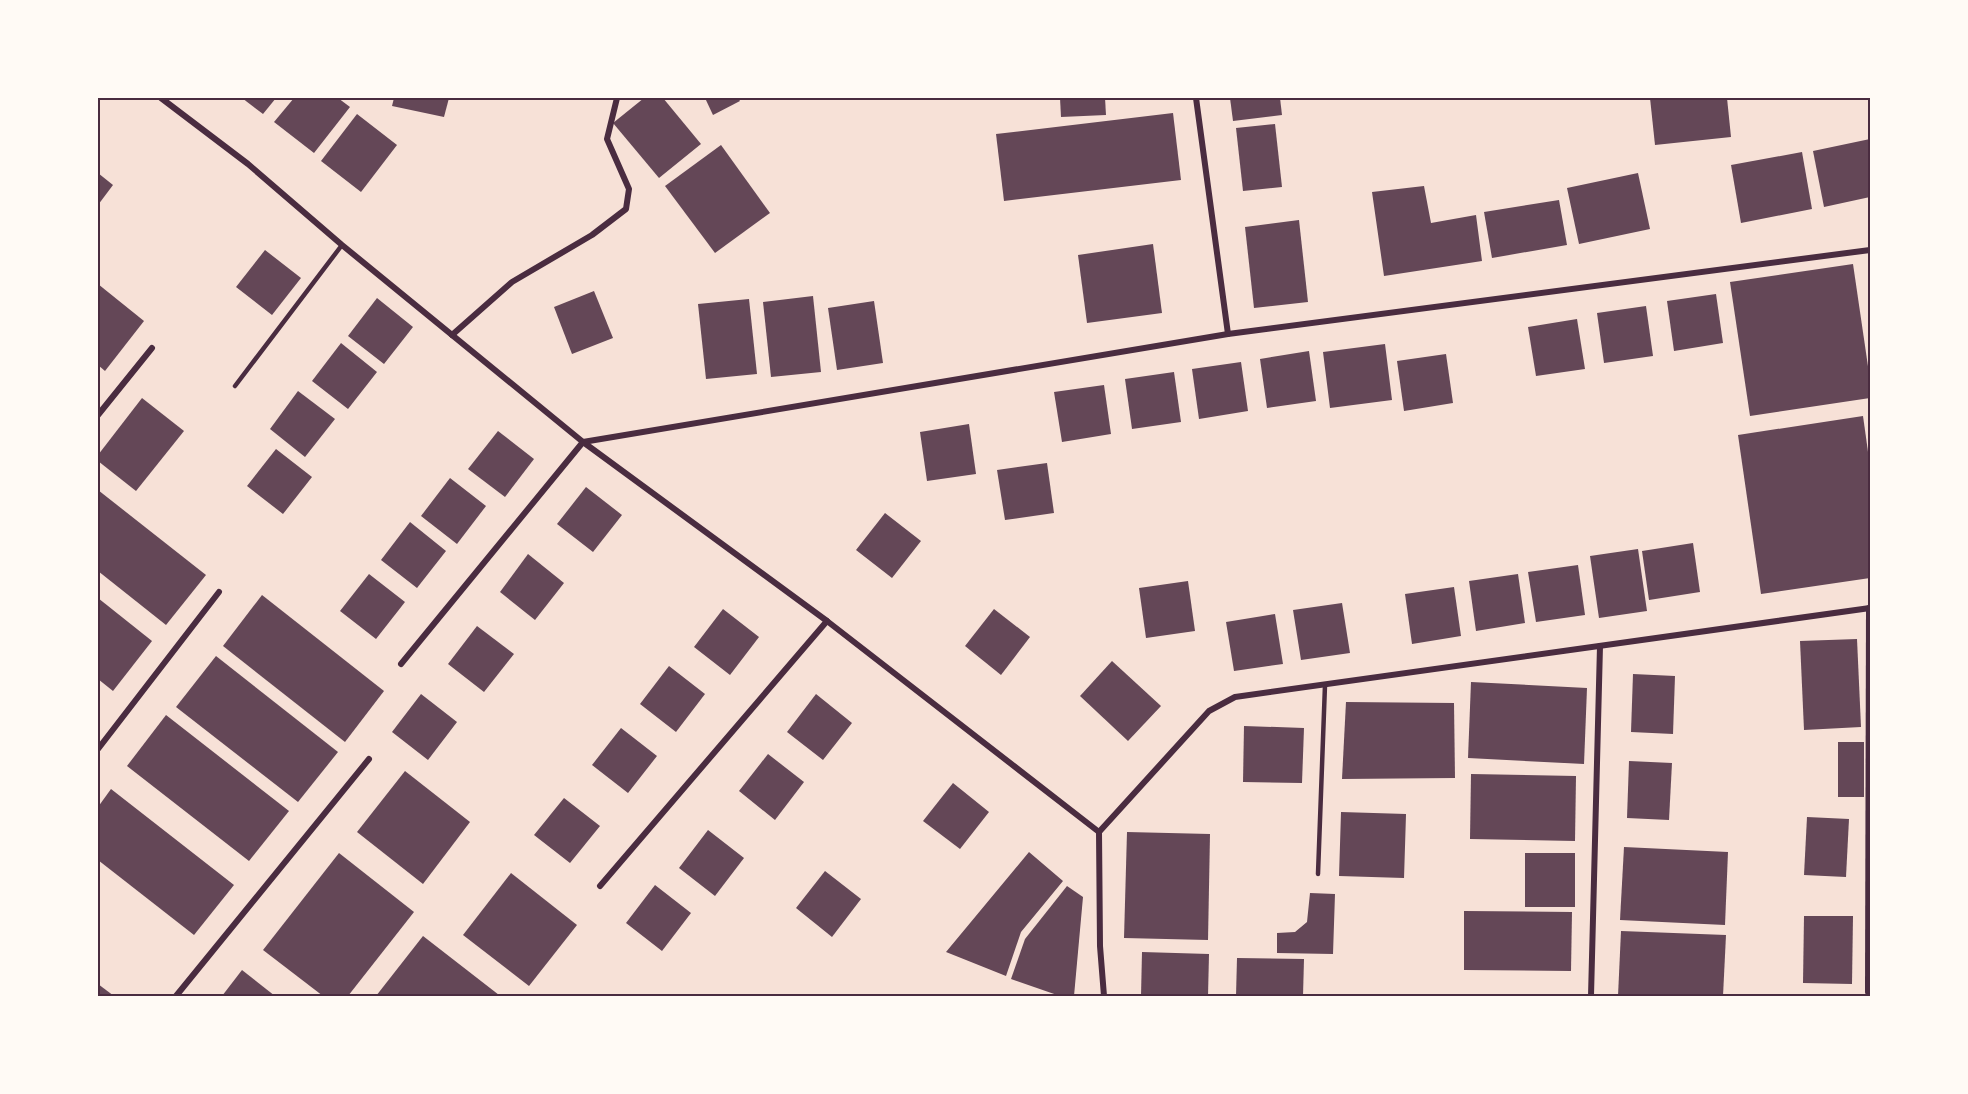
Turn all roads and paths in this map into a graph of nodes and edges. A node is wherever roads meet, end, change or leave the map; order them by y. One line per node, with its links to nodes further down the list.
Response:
1 (161, 98): 4 (street)
2 (616, 98): 7 (street)
3 (1196, 98): 6 (street)
4 (342, 245): 7 (street); 9 (lane)
5 (1870, 250): 6 (street)
6 (1228, 334): 11 (street)
7 (452, 335): 11 (street)
8 (152, 348): 10 (street)
9 (235, 386)
10 (98, 415)
11 (583, 442): 14 (street); 16 (street)
12 (219, 592): 18 (street)
13 (1870, 608): 15 (street); 23 (street)
14 (827, 621): 20 (street); 22 (street)
15 (1600, 646): 17 (street); 26 (street)
16 (401, 664)
17 (1325, 685): 20 (street); 21 (lane)
18 (98, 749)
19 (369, 759): 24 (street)
20 (1099, 832): 25 (street)
21 (1318, 874)
22 (600, 886)
23 (1868, 992)
24 (176, 996)
25 (1104, 996)
26 (1590, 996)

